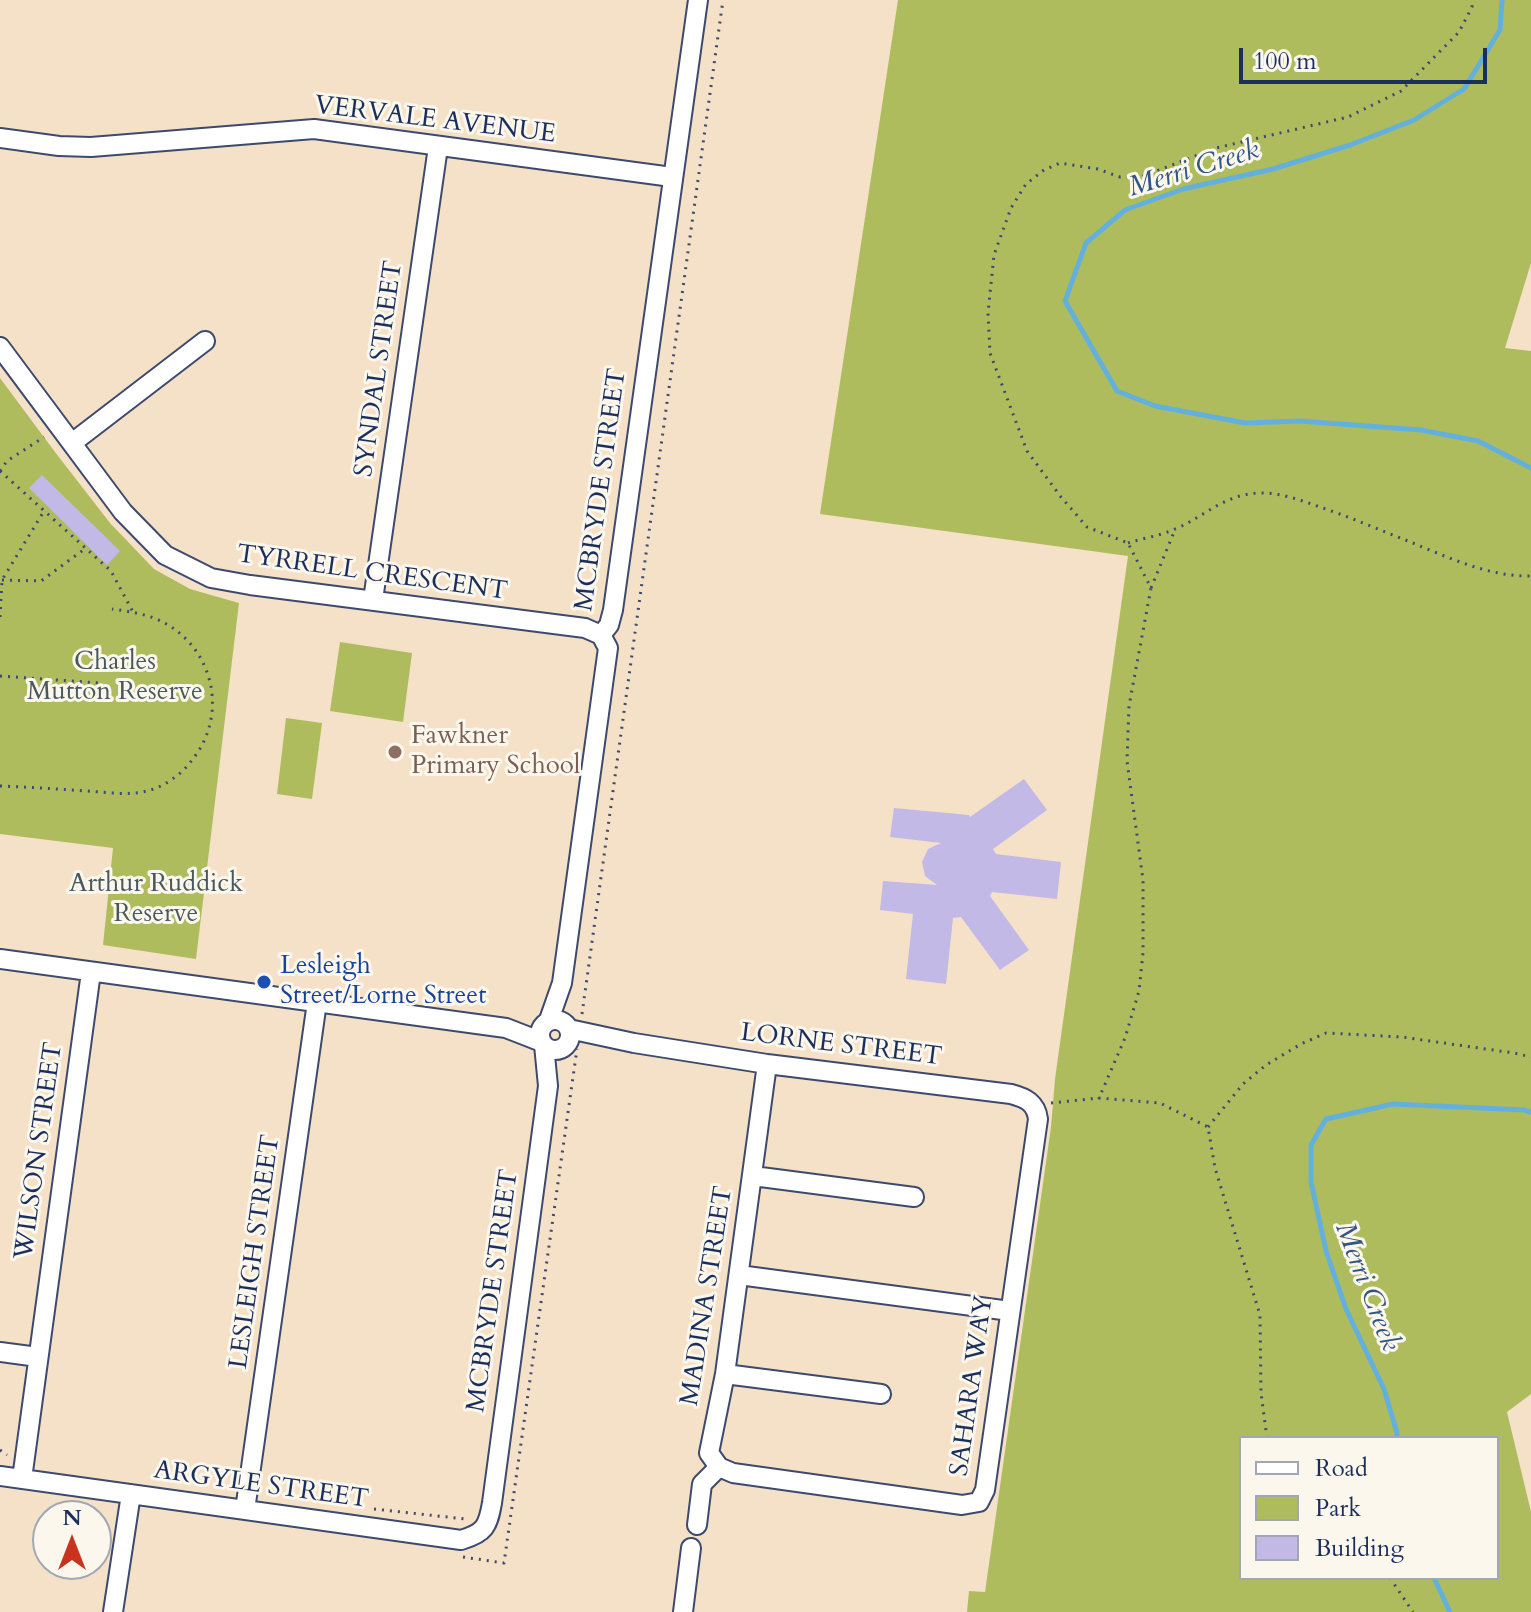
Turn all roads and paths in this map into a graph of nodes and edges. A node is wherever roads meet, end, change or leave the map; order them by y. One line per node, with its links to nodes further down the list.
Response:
1 (698, 0): 6 (street, MCBRYDE STREET)
2 (723, 0): 32 (path)
3 (1472, 0): 14 (path)
4 (0, 138): 5 (street, VERVALE AVENUE)
5 (438, 147): 6 (street, VERVALE AVENUE); 21 (street, SYNDAL STREET)
6 (672, 177): 25 (street, MCBRYDE STREET)
7 (205, 341): 10 (street)
8 (0, 347): 9 (street, TYRRELL CRESCENT)
9 (59, 425): 10 (street, TYRRELL CRESCENT); 11 (path)
10 (72, 443): 21 (street, TYRRELL CRESCENT)
11 (0, 471): 12 (path)
12 (44, 511): 15 (path); 17 (path)
13 (1174, 530): 14 (path); 18 (path); 20 (path)
14 (1128, 543): 20 (path)
15 (86, 548): 19 (path); 23 (path)
16 (0, 570): 17 (path)
17 (6, 571): 19 (path)
18 (1531, 576)
19 (2, 580): 24 (path)
20 (1151, 588): 35 (path)
21 (373, 600): 25 (street, TYRRELL CRESCENT)
22 (112, 609): 23 (path)
23 (133, 612): 28 (path)
24 (0, 617)
25 (601, 635): 32 (street, MCBRYDE STREET)
26 (0, 676): 27 (path)
27 (100, 683)
28 (0, 786)
29 (0, 959): 30 (street, LORNE STREET)
30 (91, 972): 31 (street, LORNE STREET); 43 (street, WILSON STREET)
31 (317, 1002): 32 (street, LORNE STREET); 52 (street, LESLEIGH STREET)
32 (560, 1035): 34 (street, LORNE STREET); 51 (street, MCBRYDE STREET); 55 (path)
33 (1531, 1057): 37 (path)
34 (767, 1064): 36 (street, LORNE STREET); 38 (street, MADINA STREET)
35 (1099, 1098): 36 (path); 37 (path)
36 (1037, 1111): 41 (street, SAHARA WAY)
37 (1208, 1127): 46 (path)
38 (753, 1176): 39 (street); 40 (street, MADINA STREET)
39 (914, 1197)
40 (739, 1275): 41 (street); 44 (street, MADINA STREET)
41 (1010, 1311): 47 (street, SAHARA WAY)
42 (0, 1352): 43 (street)
43 (38, 1357): 49 (street, WILSON STREET)
44 (725, 1374): 45 (street); 47 (street, MADINA STREET)
45 (881, 1394)
46 (1267, 1436)
47 (719, 1467): 53 (street)
48 (0, 1476): 49 (street, ARGYLE STREET)
49 (22, 1479): 50 (street, ARGYLE STREET)
50 (131, 1494): 52 (street, ARGYLE STREET); 57 (street)
51 (492, 1503): 52 (street, ARGYLE STREET)
52 (245, 1510)
53 (697, 1525)
54 (691, 1548): 58 (street)
55 (457, 1556)
56 (1391, 1580): 59 (path)
57 (113, 1612)
58 (683, 1612)
59 (1413, 1612)

